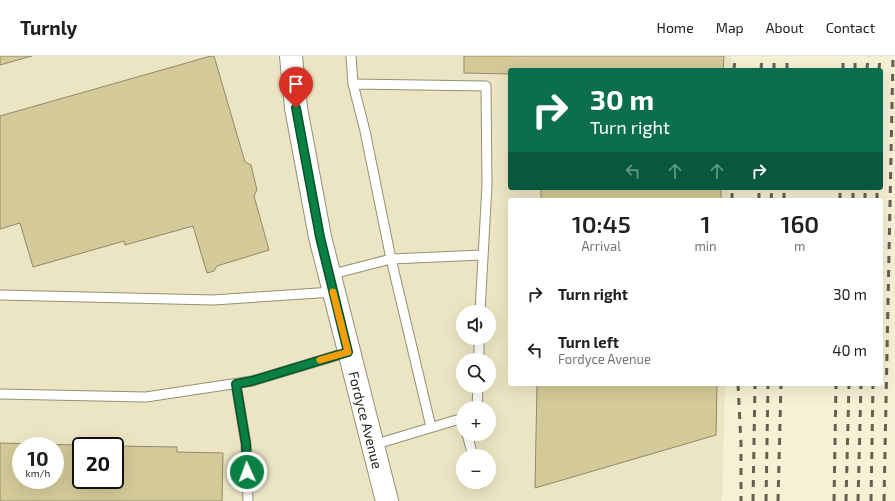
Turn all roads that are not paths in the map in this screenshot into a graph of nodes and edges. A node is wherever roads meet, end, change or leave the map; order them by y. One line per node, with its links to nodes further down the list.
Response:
1 (291, 56): 6 (street, Fordyce Avenue)
2 (351, 56): 3 (lane)
3 (353, 84): 4 (lane); 5 (lane)
4 (482, 255): 5 (lane); 8 (lane)
5 (391, 259): 6 (lane); 13 (lane)
6 (331, 283): 7 (lane); 9 (street, Fordyce Avenue)
7 (0, 295)
8 (480, 305)
9 (348, 352): 10 (lane); 14 (street, Fordyce Avenue)
10 (236, 384): 11 (lane); 15 (lane)
11 (0, 394)
12 (456, 421): 13 (lane)
13 (431, 427): 14 (lane)
14 (373, 445): 16 (street, Fordyce Avenue)
15 (248, 501)
16 (387, 501)

